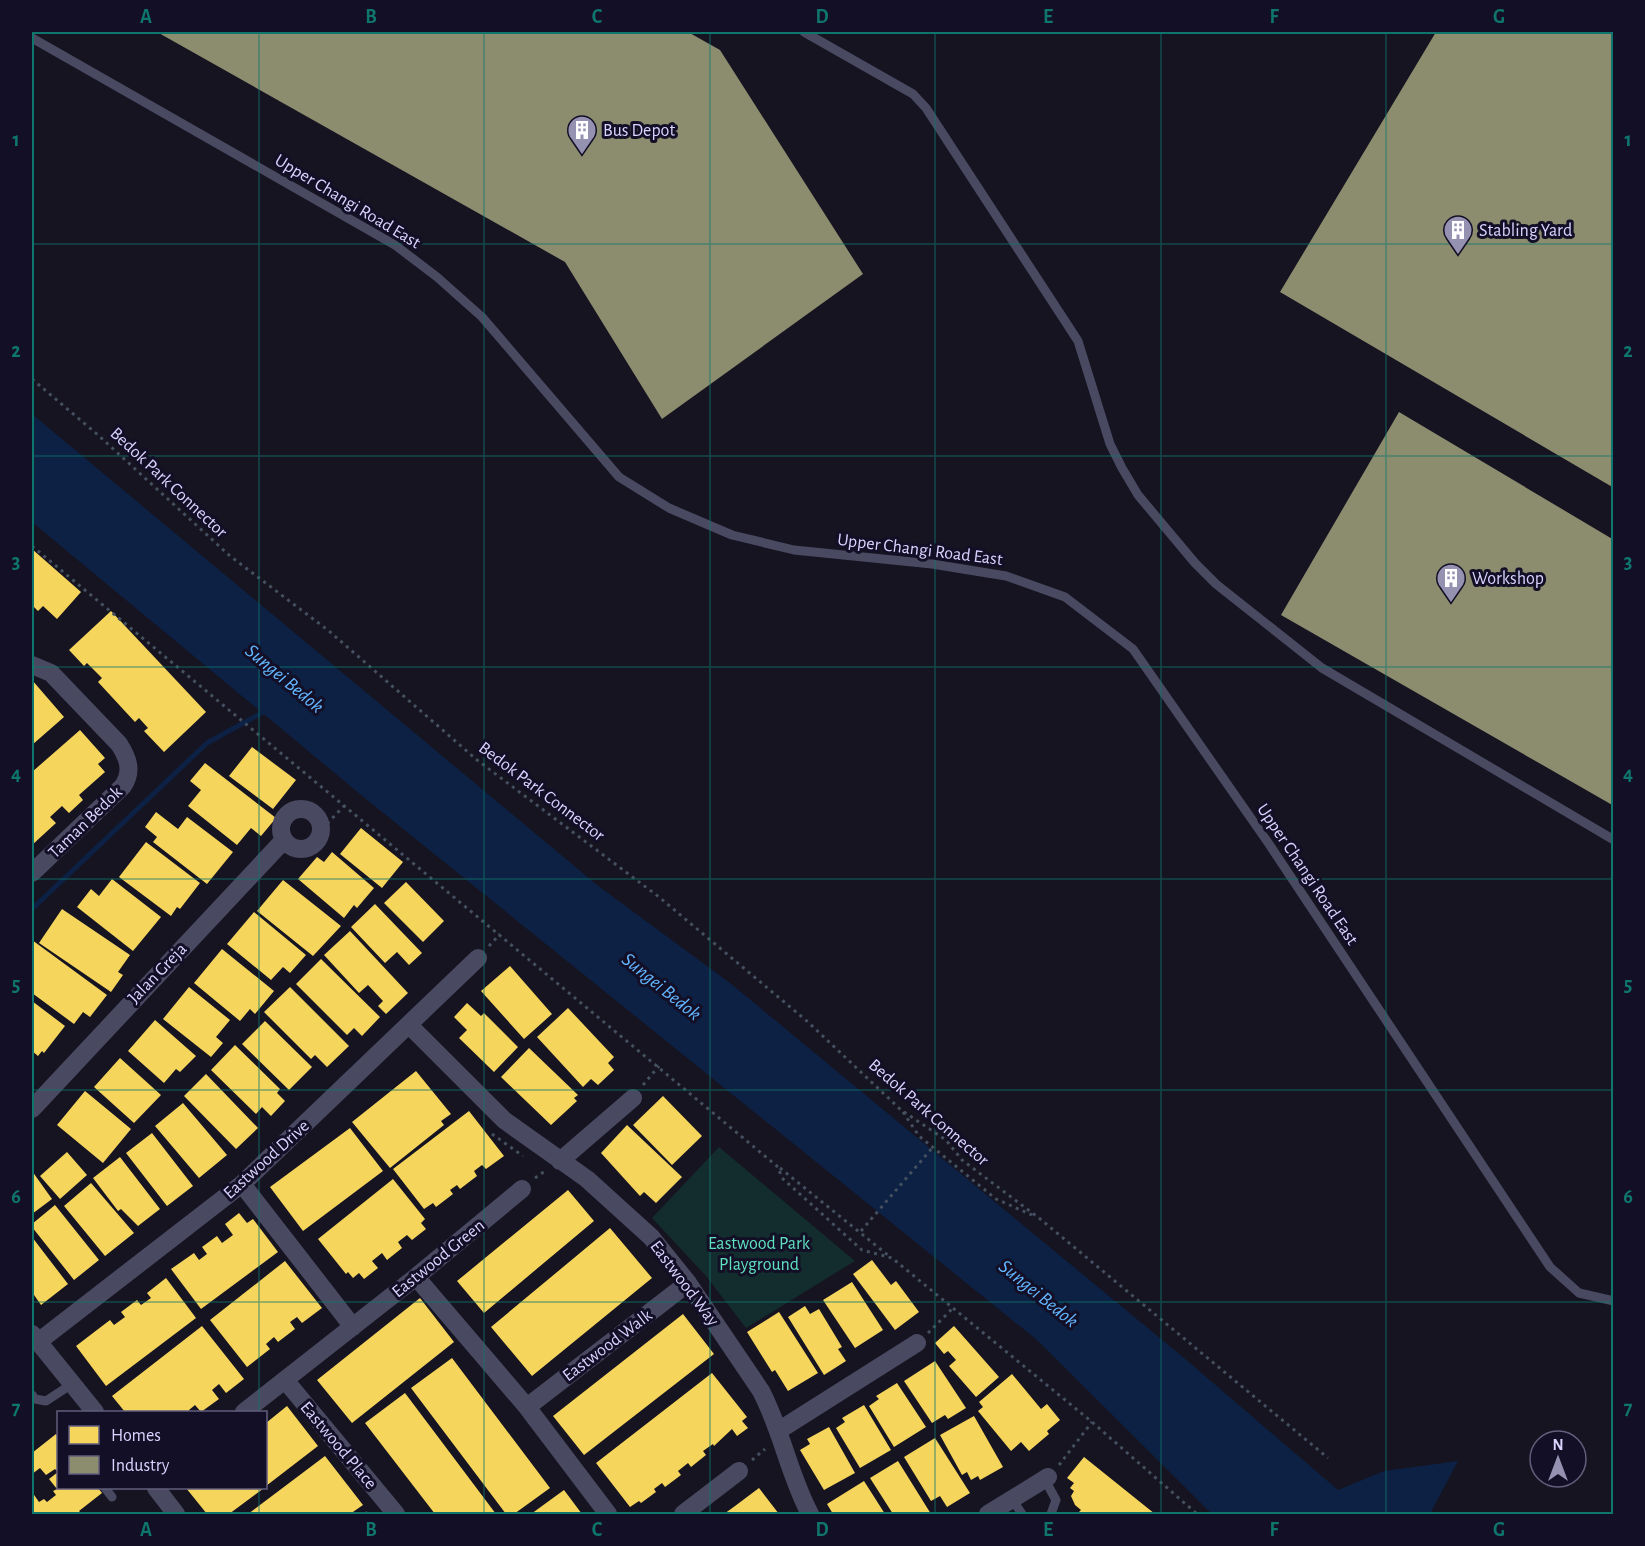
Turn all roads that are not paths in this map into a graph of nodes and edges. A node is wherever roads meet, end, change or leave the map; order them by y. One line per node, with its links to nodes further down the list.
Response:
1 (804, 32): 5 (lane)
2 (32, 38): 16 (lane, Upper Changi Road East)
3 (32, 665): 6 (street, Taman Bedok)
4 (284, 840): 4 (street); 10 (street, Jalan Greja)
5 (1614, 840)
6 (32, 873)
7 (478, 958): 8 (street, Eastwood Drive)
8 (410, 1026): 11 (street, Eastwood Way); 12 (street, Eastwood Drive)
9 (633, 1098): 11 (street)
10 (32, 1108)
11 (557, 1169): 15 (street, Eastwood Way)
12 (242, 1184): 17 (street); 18 (street, Eastwood Drive)
13 (522, 1189): 14 (street, Eastwood Green)
14 (416, 1277): 17 (street, Eastwood Green); 23 (street)
15 (688, 1283): 23 (street, Eastwood Walk); 26 (street, Eastwood Way)
16 (1614, 1301)
17 (353, 1327): 20 (street, Eastwood Green)
18 (35, 1338): 21 (street)
19 (917, 1343): 26 (street)
20 (285, 1380): 25 (street, Eastwood Green); 33 (street, Eastwood Place)
21 (72, 1384): 22 (lane); 24 (street)
22 (32, 1395)
23 (526, 1407): 35 (street)
24 (93, 1411)
25 (246, 1411)
26 (770, 1436): 37 (street, Eastwood Way)
27 (739, 1470): 36 (street)
28 (1046, 1478): 32 (street); 39 (lane)
29 (106, 1489): 31 (lane)
30 (157, 1489): 34 (street)
31 (112, 1497)
32 (1017, 1507): 38 (street)
33 (392, 1513)
34 (176, 1515)
35 (608, 1515)
36 (683, 1515)
37 (810, 1515)
38 (988, 1515)
39 (1051, 1515)

